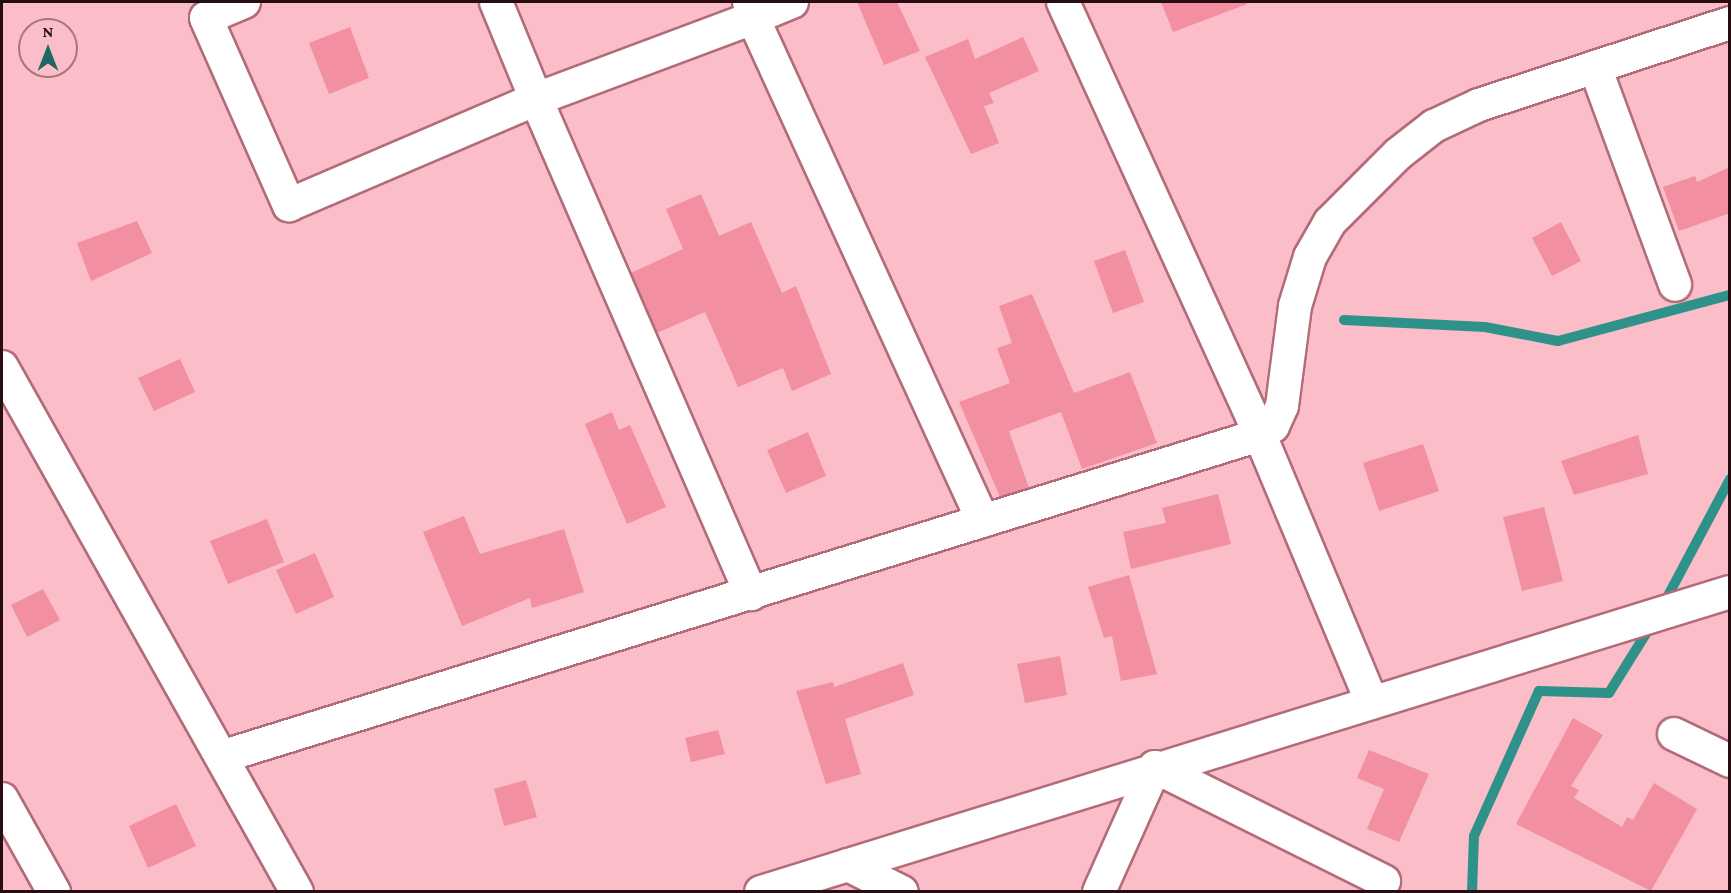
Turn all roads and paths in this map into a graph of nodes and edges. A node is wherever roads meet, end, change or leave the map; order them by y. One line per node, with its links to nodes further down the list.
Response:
1 (244, 2): 8 (street)
2 (496, 2): 8 (street)
3 (792, 2): 5 (street)
4 (1063, 2): 11 (street)
5 (751, 10): 8 (street); 12 (street)
6 (1730, 23): 7 (street)
7 (1595, 67): 9 (street); 11 (street)
8 (536, 99): 14 (street)
9 (1675, 285)
10 (2, 368): 17 (street)
11 (1260, 435): 12 (street); 15 (street)
12 (983, 521): 14 (street)
13 (1730, 592): 15 (street)
14 (750, 594): 17 (street)
15 (1372, 703): 19 (street)
16 (1674, 734): 18 (street)
17 (224, 756): 24 (street)
18 (1730, 761)
19 (1155, 767): 21 (street); 22 (street); 27 (street)
20 (2, 799): 23 (street)
21 (848, 865): 25 (street); 26 (street)
22 (1384, 881)
23 (54, 891)
24 (297, 891)
25 (761, 891)
26 (902, 891)
27 (1099, 891)

